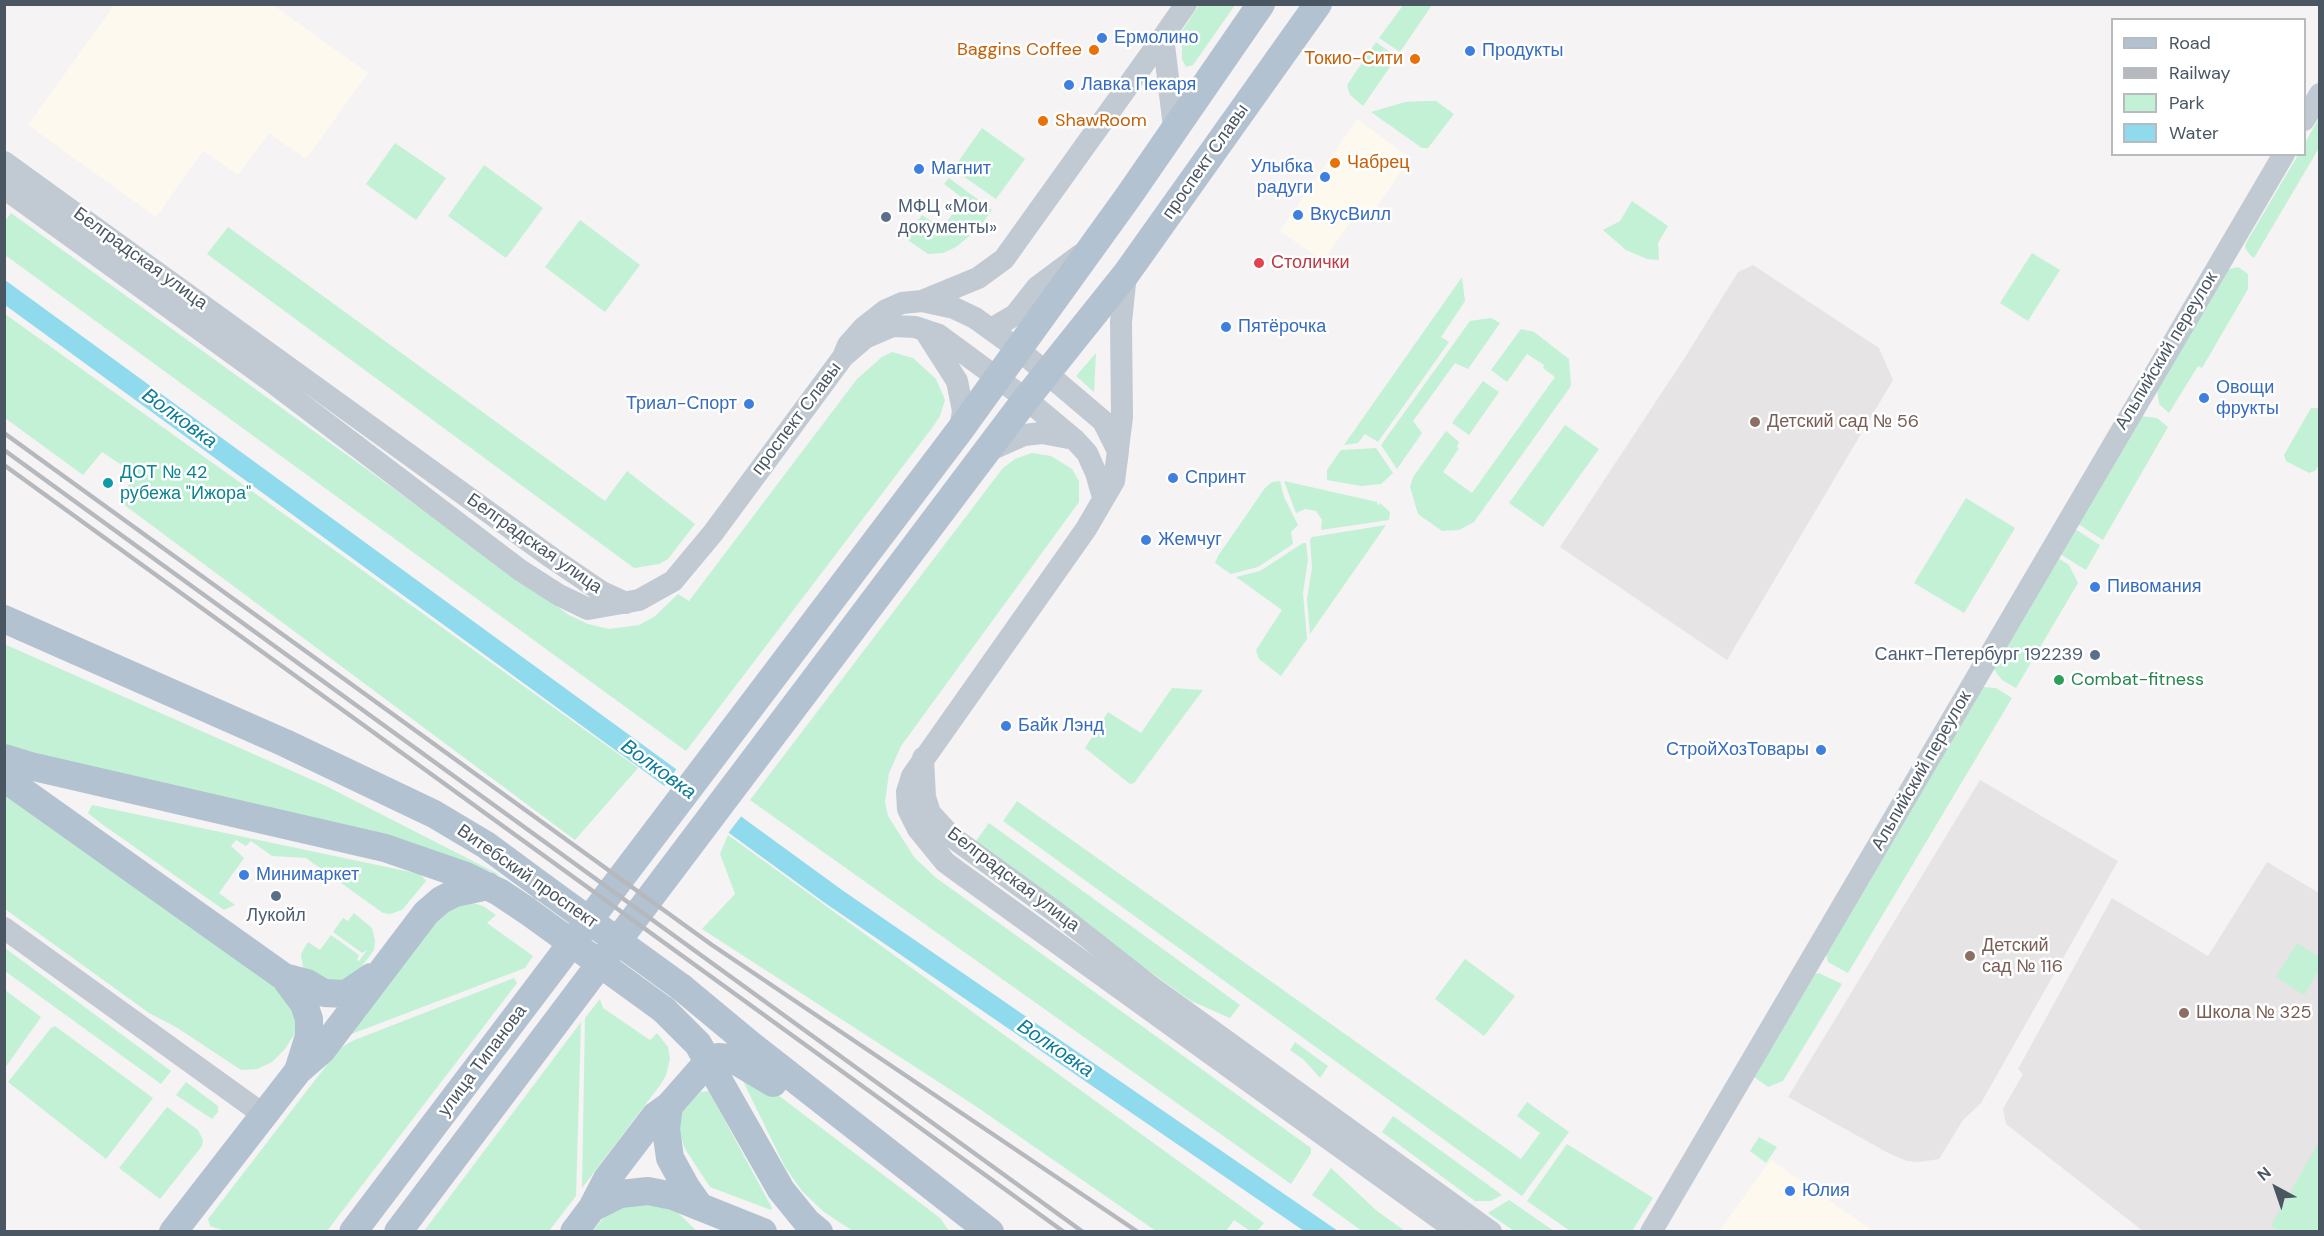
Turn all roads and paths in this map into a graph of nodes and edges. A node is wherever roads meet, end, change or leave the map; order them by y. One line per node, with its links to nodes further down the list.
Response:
1 (1186, 4): 4 (street)
2 (1261, 4): 7 (main road)
3 (1318, 4): 12 (main road, проспект Славы)
4 (1163, 37): 7 (street); 13 (street)
5 (2319, 94): 6 (street)
6 (2306, 117)
7 (1174, 127): 11 (main road)
8 (2283, 156): 57 (street, Альпийский переулок)
9 (4, 162): 27 (street, Белградская улица)
10 (4, 188): 27 (street, Белградская улица)
11 (1094, 246): 15 (street); 17 (main road)
12 (1126, 274): 19 (main road, проспект Славы); 24 (street)
13 (922, 300): 14 (street); 18 (street)
14 (954, 308): 15 (street); 16 (street)
15 (991, 329): 17 (street)
16 (932, 333): 18 (street, проспект Славы); 20 (street, проспект Славы); 22 (street)
17 (1018, 349): 19 (street); 20 (main road)
18 (843, 357): 27 (street, проспект Славы)
19 (1046, 374): 21 (main road, проспект Славы); 24 (street)
20 (998, 377): 21 (street, проспект Славы); 22 (main road)
21 (1026, 399): 23 (street, проспект Славы); 25 (main road, проспект Славы)
22 (960, 430): 48 (main road, улица Типанова)
23 (1075, 440): 25 (street); 26 (street, проспект Славы)
24 (1118, 451): 26 (street)
25 (987, 452): 35 (main road, проспект Славы)
26 (1103, 497): 31 (street)
27 (626, 603)
28 (4, 620): 30 (main road, Витебский проспект)
29 (4, 640): 30 (main road)
30 (79, 652): 43 (main road, Витебский проспект, bridge)
31 (923, 756): 55 (street, Белградская улица); 56 (street, Белградская улица)
32 (4, 758): 34 (main road, Витебский проспект)
33 (4, 778): 38 (main road)
34 (488, 886): 37 (main road); 39 (main road, Витебский проспект, bridge)
35 (642, 911): 49 (main road, улица Типанова)
36 (4, 928): 42 (street)
37 (387, 964): 38 (main road); 40 (main road)
38 (284, 976): 40 (main road)
39 (709, 1062): 41 (main road); 43 (main road); 52 (main road, Витебский проспект)
40 (298, 1071): 42 (main road)
41 (669, 1106): 45 (main road); 46 (main road)
42 (264, 1115): 47 (main road)
43 (854, 1126): 44 (main road, Витебский проспект)
44 (948, 1199): 53 (main road); 54 (main road, Витебский проспект)
45 (700, 1207): 46 (main road); 51 (main road)
46 (591, 1208): 50 (main road)
47 (172, 1232)
48 (353, 1232)
49 (398, 1232)
50 (574, 1232)
51 (763, 1232)
52 (819, 1232)
53 (957, 1232)
54 (990, 1232)
55 (1458, 1232)
56 (1491, 1232)
57 (1651, 1232)

